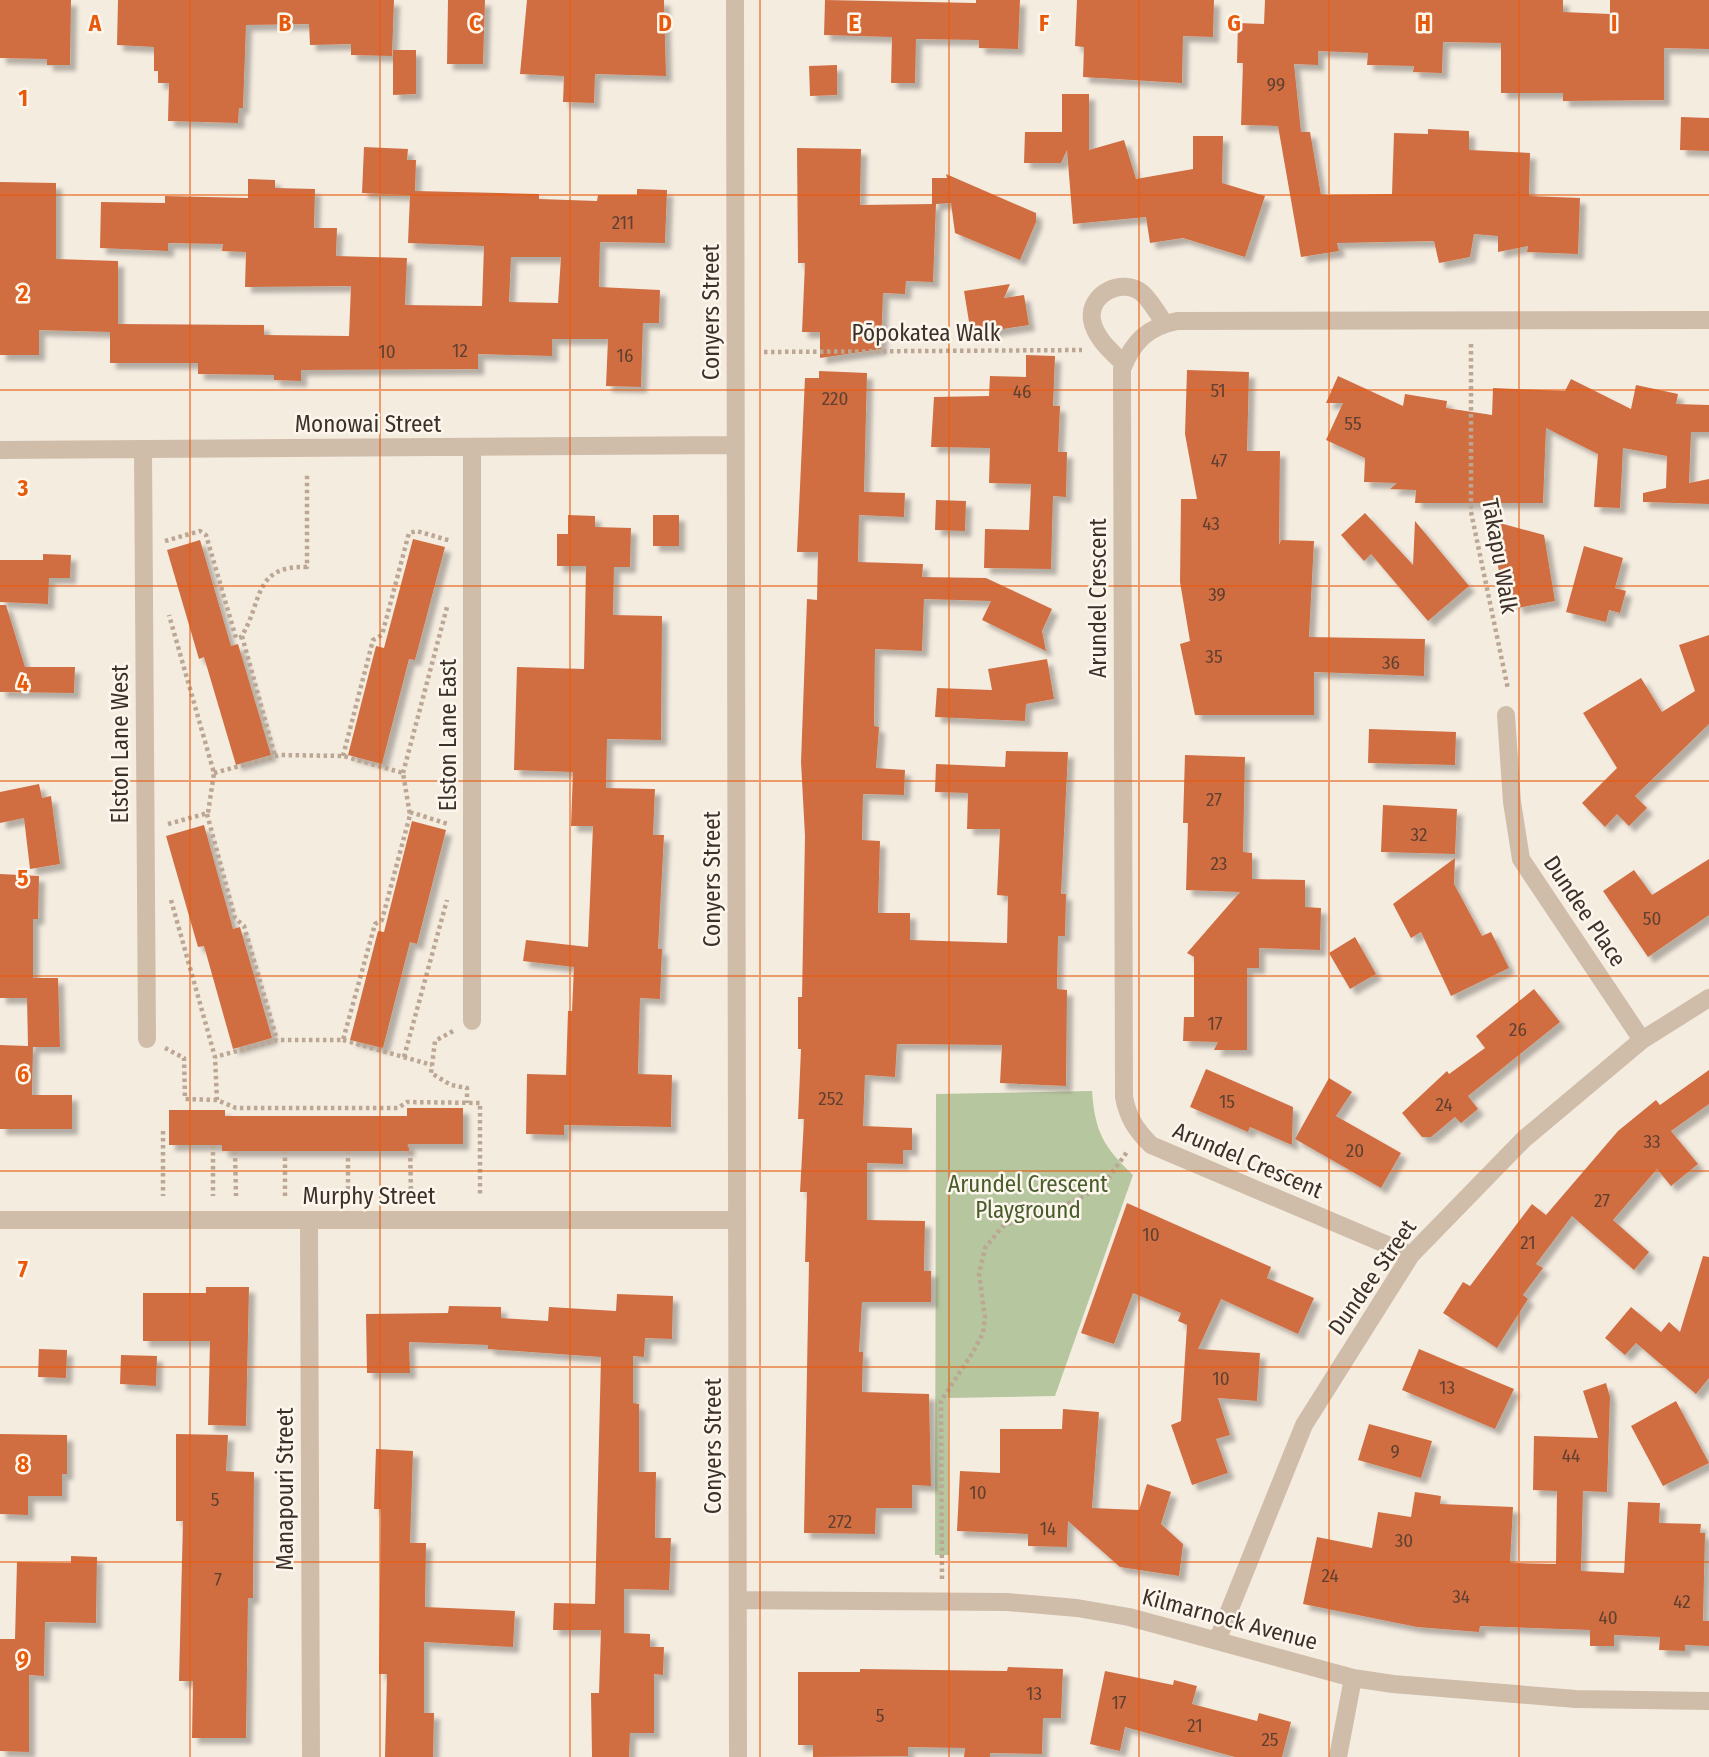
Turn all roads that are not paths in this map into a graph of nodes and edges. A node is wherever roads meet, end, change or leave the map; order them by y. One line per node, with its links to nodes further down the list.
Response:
1 (735, 0): 5 (street, Conyers Street)
2 (1709, 320): 3 (street)
3 (1165, 324): 4 (street); 4 (street)
4 (1124, 364): 17 (street, Arundel Crescent)
5 (736, 445): 7 (street, Monowai Street); 16 (street, Conyers Street)
6 (143, 449): 7 (street, Monowai Street); 8 (street, Monowai Street); 12 (street, Elston Lane West)
7 (472, 449): 11 (street, Elston Lane East)
8 (0, 450)
9 (1506, 715): 13 (street, Dundee Place)
10 (1709, 998): 13 (street, Dundee Street)
11 (472, 1021)
12 (147, 1039)
13 (1642, 1040): 17 (street, Dundee Street)
14 (0, 1220): 15 (street, Murphy Street)
15 (309, 1220): 16 (street, Murphy Street); 22 (street, Manapouri Street)
16 (737, 1220): 18 (street, Conyers Street)
17 (1412, 1255): 19 (street, Dundee Street)
18 (737, 1600): 19 (street, Kilmarnock Avenue); 23 (street, Conyers Street)
19 (1217, 1641): 20 (street, Kilmarnock Avenue)
20 (1353, 1678): 21 (street, Kilmarnock Avenue); 24 (street)
21 (1709, 1701)
22 (311, 1757)
23 (738, 1757)
24 (1338, 1757)

